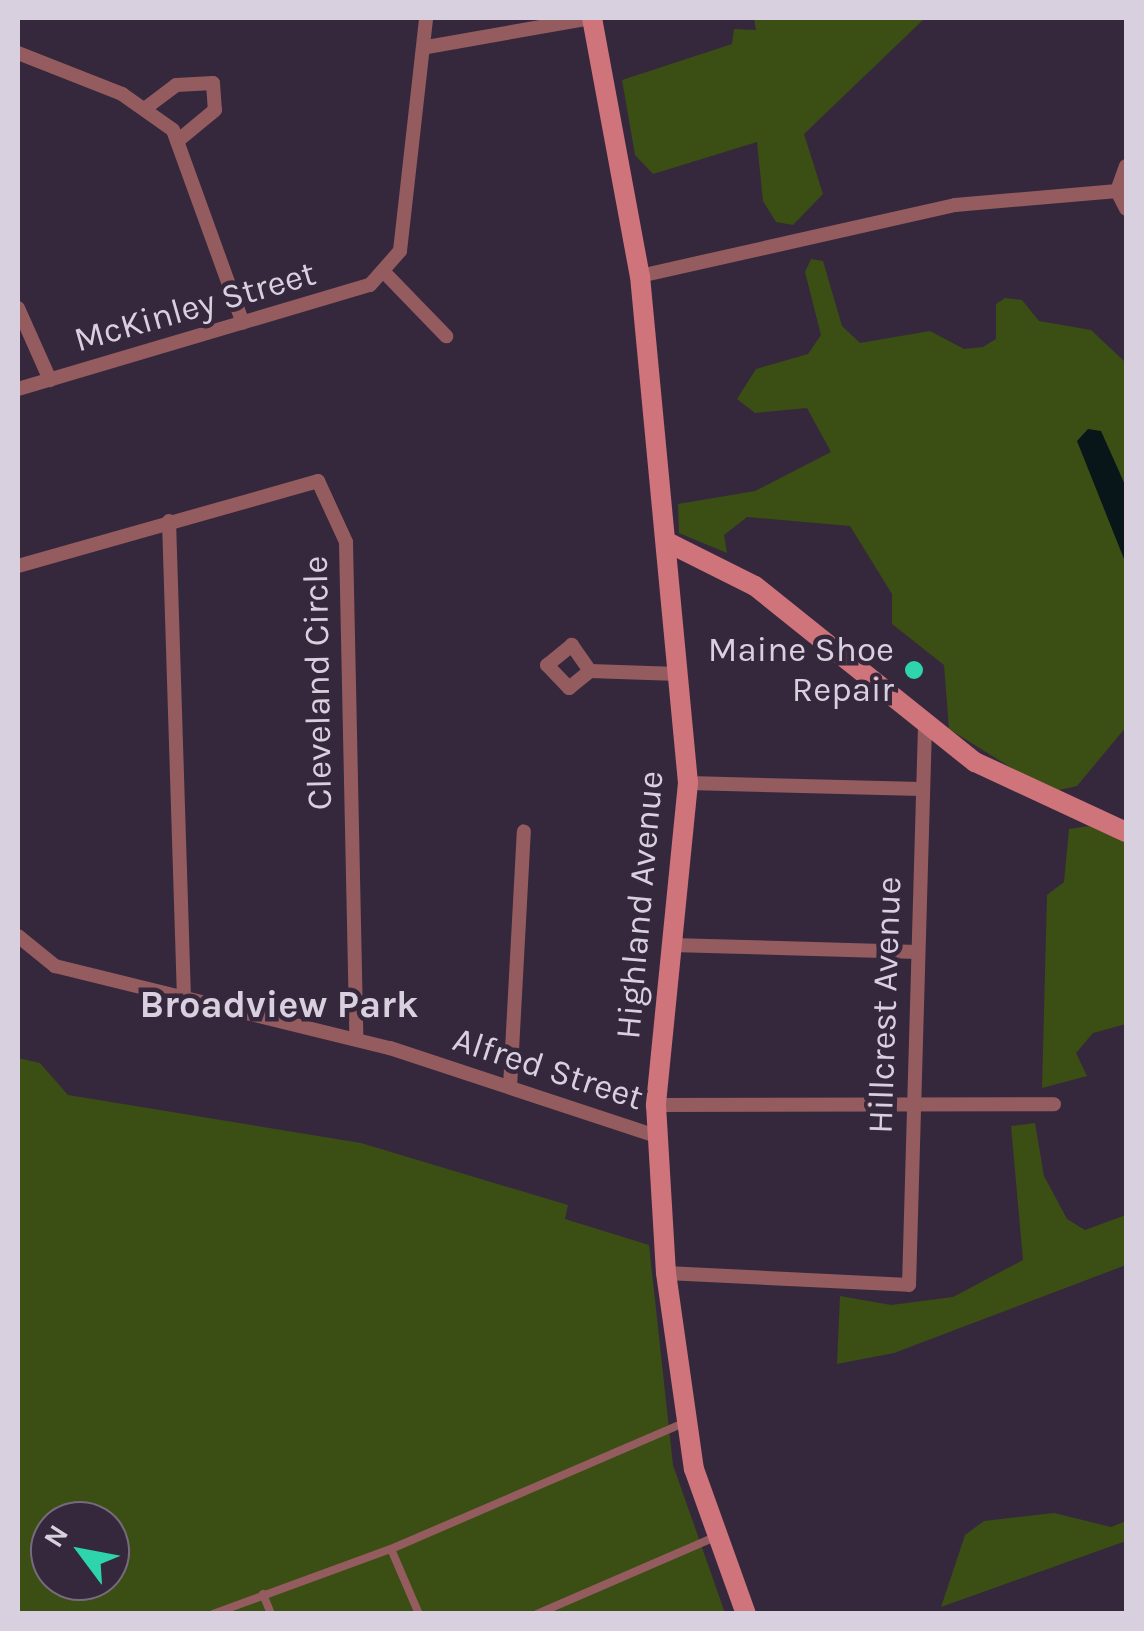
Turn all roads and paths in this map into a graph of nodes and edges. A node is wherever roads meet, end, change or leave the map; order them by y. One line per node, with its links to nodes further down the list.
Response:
1 (426, 18): 3 (street)
2 (592, 18): 3 (street); 11 (street, Highland Avenue)
3 (427, 47): 10 (street)
4 (18, 53): 5 (street)
5 (147, 107): 6 (street); 6 (street)
6 (180, 140): 13 (street)
7 (1126, 166): 8 (street)
8 (1118, 190): 9 (street); 11 (street)
9 (1126, 209)
10 (384, 271): 13 (street, McKinley Street); 14 (street)
11 (640, 276): 18 (street, Highland Avenue)
12 (18, 308): 15 (street)
13 (243, 324): 15 (street, McKinley Street)
14 (446, 336)
15 (50, 380): 16 (street, McKinley Street)
16 (18, 388)
17 (169, 521): 19 (street); 30 (street); 31 (street, Cleveland Circle)
18 (669, 543): 21 (street, Highland Avenue); 22 (street)
19 (18, 566)
20 (590, 672): 21 (street)
21 (678, 674): 23 (street, Highland Avenue)
22 (926, 728): 24 (street, Hillcrest Avenue); 26 (street)
23 (688, 783): 24 (street); 28 (street, Highland Avenue)
24 (921, 789): 29 (street, Hillcrest Avenue)
25 (524, 831): 32 (street)
26 (1126, 832)
27 (19, 939): 30 (street, Alfred Street)
28 (671, 945): 29 (street); 34 (street, Highland Avenue)
29 (918, 952): 35 (street, Hillcrest Avenue)
30 (184, 996): 31 (street, Alfred Street)
31 (356, 1039): 32 (street, Alfred Street)
32 (510, 1087): 36 (street, Alfred Street)
33 (1054, 1104): 35 (street)
34 (656, 1105): 35 (street); 36 (street, Highland Avenue)
35 (913, 1108): 37 (street, Hillcrest Avenue)
36 (656, 1136): 37 (street, Highland Avenue)
37 (666, 1273): 38 (street, Highland Avenue)
38 (684, 1423): 39 (street, Highland Avenue); 40 (lane)
39 (713, 1538): 45 (lane); 46 (street, Highland Avenue)
40 (390, 1549): 41 (lane); 44 (lane)
41 (263, 1594): 42 (lane); 43 (lane)
42 (212, 1614)
43 (271, 1614)
44 (419, 1614)
45 (537, 1614)
46 (746, 1614)

